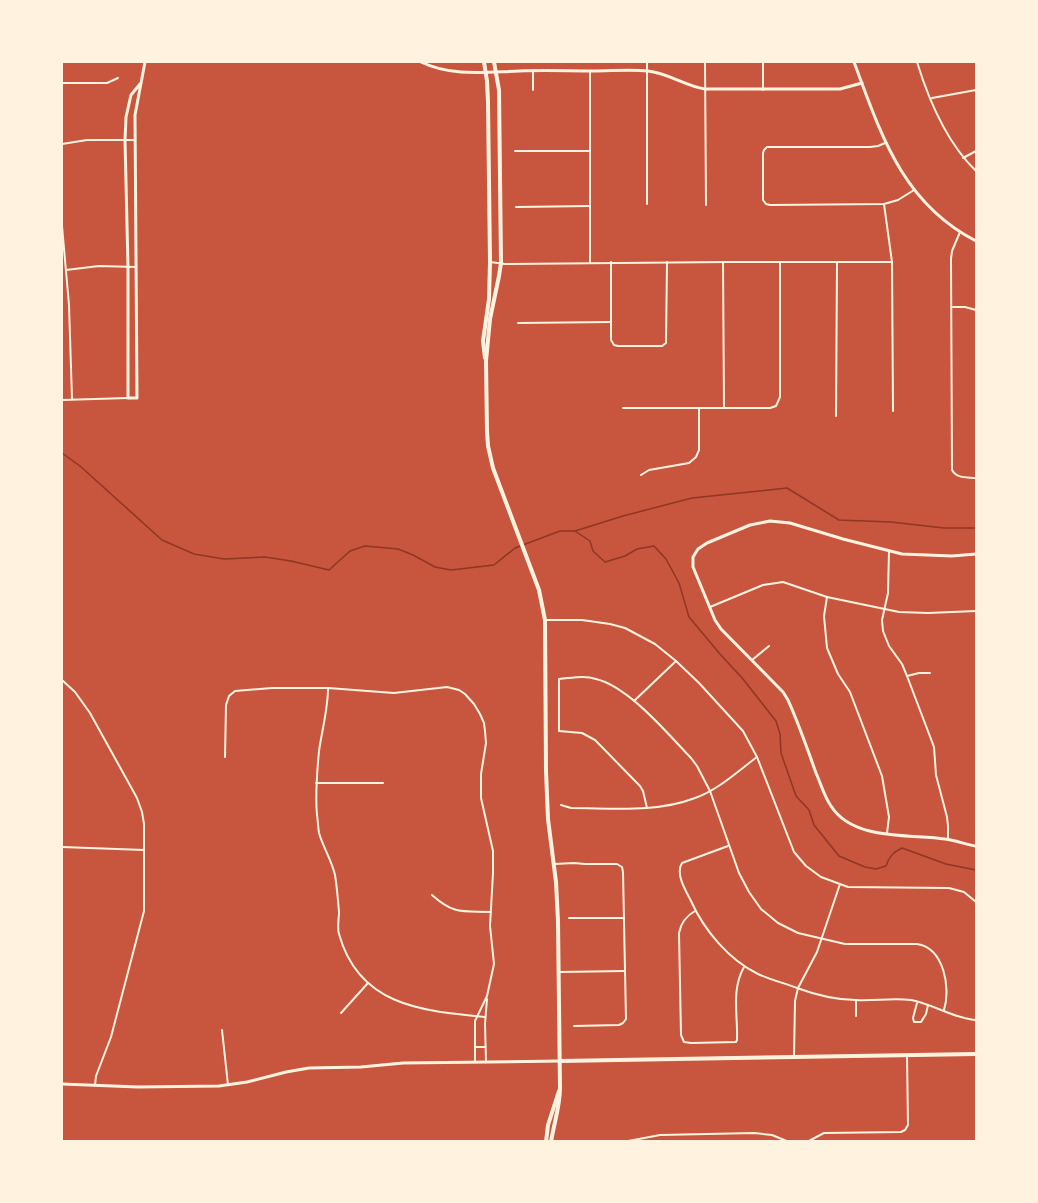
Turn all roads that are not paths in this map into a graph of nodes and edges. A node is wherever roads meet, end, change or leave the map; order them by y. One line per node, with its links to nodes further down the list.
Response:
1 (145, 62): 18 (street)
2 (421, 62): 13 (street)
3 (484, 62): 13 (main road)
4 (494, 62): 14 (main road)
5 (647, 62): 12 (street)
6 (705, 62): 19 (street)
7 (763, 62): 21 (street)
8 (854, 62): 17 (street)
9 (917, 62): 23 (street)
10 (532, 71): 11 (street); 14 (street); 20 (street)
11 (590, 71): 12 (street); 29 (street)
12 (647, 71): 19 (street); 34 (street)
13 (486, 72): 14 (street); 42 (main road)
14 (497, 72): 49 (main road)
15 (118, 78): 16 (street)
16 (62, 83)
17 (862, 83): 21 (street); 26 (street)
18 (140, 84): 24 (street); 25 (street)
19 (705, 89): 21 (street); 36 (street)
20 (533, 90)
21 (763, 90)
22 (976, 90): 23 (street)
23 (931, 98): 31 (street)
24 (125, 140): 25 (street); 27 (street); 51 (street)
25 (134, 140): 52 (street)
26 (885, 142): 33 (street); 35 (street)
27 (62, 144)
28 (515, 151): 29 (street)
29 (590, 151): 37 (street)
30 (976, 151): 31 (street)
31 (963, 158): 32 (street)
32 (976, 171)
33 (914, 190): 35 (street); 40 (street)
34 (647, 204)
35 (884, 204): 48 (street)
36 (706, 205)
37 (590, 206): 38 (street); 50 (street)
38 (516, 207)
39 (62, 226): 53 (street)
40 (960, 232): 41 (street); 54 (street)
41 (976, 241)
42 (490, 262): 49 (street); 58 (main road)
43 (611, 262): 44 (street); 50 (street); 56 (street)
44 (667, 262): 45 (street); 56 (street)
45 (723, 262): 46 (street); 64 (street)
46 (780, 262): 47 (street); 64 (street)
47 (837, 262): 48 (street); 66 (street)
48 (892, 262): 65 (street)
49 (501, 263): 50 (street); 58 (main road)
50 (590, 263)
51 (128, 267): 52 (street); 53 (street); 59 (street)
52 (136, 267): 59 (street)
53 (66, 270): 60 (street)
54 (952, 307): 55 (street); 68 (street)
55 (976, 310)
56 (611, 322): 57 (street)
57 (518, 323)
58 (486, 361): 75 (main road)
59 (128, 398): 60 (street)
60 (72, 399): 61 (street)
61 (62, 400)
62 (623, 408): 63 (street)
63 (699, 408): 64 (street); 67 (street)
64 (724, 408)
65 (893, 411)
66 (836, 416)
67 (641, 475)
68 (976, 478)
69 (889, 551): 70 (street); 72 (street); 73 (street)
70 (976, 554)
71 (827, 597): 72 (street); 73 (street); 91 (street)
72 (710, 607): 77 (street)
73 (884, 609): 74 (street); 80 (street)
74 (976, 611)
75 (545, 620): 78 (street); 97 (main road)
76 (769, 646): 77 (street)
77 (752, 660): 91 (street)
78 (676, 661): 83 (street); 84 (street)
79 (930, 673): 80 (street)
80 (907, 676): 92 (street)
81 (62, 680): 96 (street)
82 (328, 688): 85 (street); 86 (street); 102 (street)
83 (634, 700): 88 (street); 90 (street)
84 (757, 757): 88 (street); 98 (street)
85 (225, 758)
86 (316, 783): 87 (street); 109 (street)
87 (383, 783)
88 (710, 791): 90 (street); 93 (street)
89 (561, 805): 90 (street)
90 (647, 808)
91 (887, 833): 92 (street)
92 (948, 839): 94 (street)
93 (729, 846): 101 (street); 105 (street)
94 (976, 846)
95 (62, 847): 96 (street)
96 (144, 850): 132 (street)
97 (554, 864): 104 (street); 108 (main road)
98 (840, 884): 100 (street); 105 (street)
99 (432, 895): 102 (street)
100 (976, 902)
101 (695, 911): 106 (street); 106 (street)
102 (491, 912): 111 (street)
103 (569, 918): 104 (street)
104 (624, 918): 107 (street)
105 (822, 938): 110 (street); 115 (street)
106 (744, 966): 110 (street)
107 (625, 971): 108 (street); 121 (street)
108 (559, 972): 128 (main road)
109 (368, 983): 116 (street); 117 (street)
110 (798, 988): 112 (street); 127 (street)
111 (487, 996): 117 (street); 119 (street)
112 (856, 1000): 113 (street); 118 (street)
113 (917, 1002): 114 (street); 114 (street)
114 (928, 1005): 115 (street)
115 (944, 1010): 120 (street)
116 (341, 1013)
117 (477, 1016): 119 (street); 123 (street)
118 (856, 1016)
119 (485, 1017): 124 (street)
120 (976, 1020)
121 (574, 1026)
122 (222, 1030): 133 (street)
123 (475, 1047): 124 (street); 129 (street)
124 (485, 1047): 130 (street)
125 (976, 1054): 126 (main road)
126 (907, 1055): 127 (main road); 140 (street)
127 (794, 1056): 128 (main road)
128 (560, 1061): 130 (street); 134 (main road)
129 (475, 1062): 130 (street); 133 (street)
130 (486, 1062)
131 (62, 1084): 132 (street); 135 (street)
132 (95, 1085): 133 (street)
133 (228, 1085)
134 (561, 1088): 136 (main road); 137 (main road)
135 (62, 1142)
136 (546, 1142)
137 (551, 1142)
138 (623, 1142): 139 (street)
139 (789, 1142)
140 (807, 1142)

